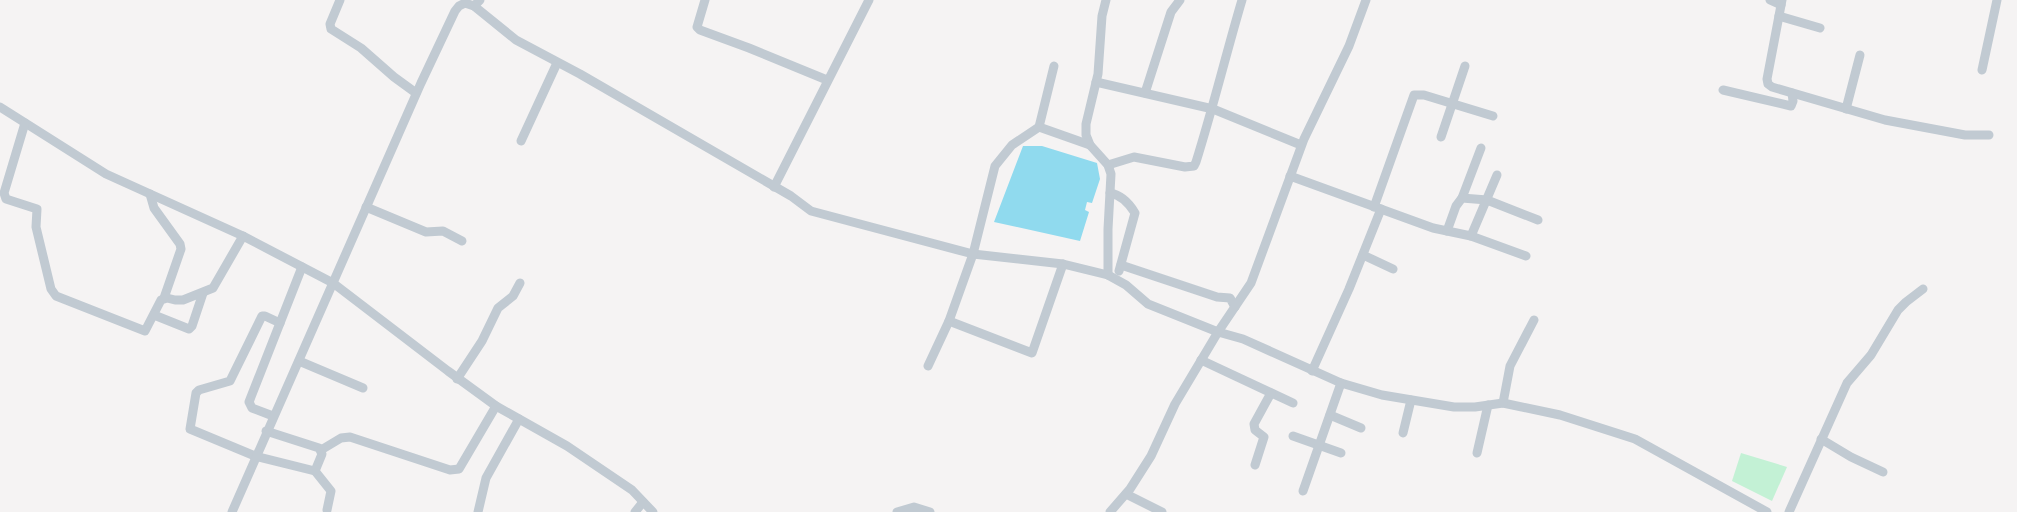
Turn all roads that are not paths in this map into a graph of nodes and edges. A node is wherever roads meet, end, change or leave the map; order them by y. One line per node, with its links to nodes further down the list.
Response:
1 (340, 0): 22 (street)
2 (705, 0): 19 (street)
3 (869, 0): 19 (street)
4 (1106, 0): 20 (street)
5 (1180, 0): 23 (street)
6 (1242, 0): 27 (street)
7 (1366, 0): 36 (street)
8 (1770, 0): 11 (street)
9 (1997, 0): 18 (street)
10 (470, 2): 15 (street); 22 (street)
11 (1782, 3): 12 (street)
12 (1779, 16): 13 (street); 24 (street)
13 (1820, 28)
14 (1860, 55): 28 (street)
15 (557, 63): 34 (street); 41 (street)
16 (1054, 66): 31 (street)
17 (1465, 66): 25 (street)
18 (1982, 70)
19 (827, 80): 41 (street)
20 (1096, 82): 23 (street); 35 (street)
21 (1723, 90): 24 (street)
22 (416, 93): 46 (street)
23 (1144, 93): 27 (street)
24 (1792, 93): 28 (street)
25 (1453, 104): 29 (street); 33 (street); 47 (street)
26 (0, 107): 30 (street)
27 (1213, 109): 36 (street); 38 (street)
28 (1846, 109): 32 (street)
29 (1493, 116)
30 (24, 123): 43 (street); 67 (street)
31 (1039, 127): 35 (street); 53 (street)
32 (1989, 135)
33 (1441, 137)
34 (521, 141)
35 (1090, 145): 38 (street)
36 (1301, 146): 40 (street)
37 (1481, 148): 44 (street)
38 (1108, 165): 42 (street)
39 (1497, 175): 45 (street)
40 (1290, 176): 47 (street); 66 (street)
41 (774, 187): 53 (street)
42 (1110, 193): 57 (street); 60 (street)
43 (150, 194): 50 (street); 65 (street)
44 (1462, 198): 45 (street); 49 (street)
45 (1487, 200): 48 (street); 51 (street)
46 (366, 207): 52 (street); 61 (street)
47 (1378, 208): 49 (street); 54 (street)
48 (1538, 220)
49 (1447, 231): 51 (street)
50 (243, 236): 58 (street); 64 (street)
51 (1471, 236): 55 (street)
52 (462, 241)
53 (973, 254): 56 (street); 69 (street)
54 (1363, 255): 59 (street); 75 (street)
55 (1526, 256)
56 (1063, 264): 60 (street); 69 (street)
57 (1121, 265): 60 (street); 66 (street)
58 (302, 267): 61 (street); 70 (street)
59 (1394, 269)
60 (1112, 276): 71 (street)
61 (333, 283): 73 (street); 76 (street)
62 (520, 283): 76 (street)
63 (1923, 288): 92 (street)
64 (203, 293): 65 (street); 67 (street)
65 (164, 298): 67 (street)
66 (1235, 307): 71 (street)
67 (154, 315)
68 (1534, 320): 82 (street)
69 (949, 321): 74 (street)
70 (280, 323): 86 (street); 97 (street)
71 (1218, 332): 72 (street); 75 (street)
72 (1201, 360): 79 (street); 102 (street)
73 (299, 361): 78 (street); 86 (street)
74 (928, 366)
75 (1312, 371): 77 (street)
76 (457, 378): 84 (street)
77 (1341, 383): 80 (street); 85 (street)
78 (363, 388)
79 (1271, 393): 81 (street); 98 (street)
80 (1411, 400): 83 (street); 90 (street)
81 (1293, 403)
82 (1503, 403): 83 (street); 113 (street)
83 (1488, 405): 96 (street)
84 (496, 406): 87 (street); 94 (street)
85 (1330, 415): 88 (street); 93 (street)
86 (273, 416): 89 (street)
87 (519, 419): 103 (street); 106 (street)
88 (1361, 429)
89 (266, 431): 94 (street); 97 (street)
90 (1403, 433)
91 (1293, 436): 93 (street)
92 (1821, 439): 100 (street); 114 (street)
93 (1320, 445): 95 (street); 101 (street)
94 (321, 450): 99 (street)
95 (1341, 453)
96 (1477, 453)
97 (255, 456): 99 (street); 105 (street)
98 (1255, 465)
99 (315, 471): 104 (street)
100 (1883, 472)
101 (1303, 491)
102 (1126, 494): 111 (street); 112 (street)
103 (644, 502): 107 (street); 108 (street)
104 (327, 510)
105 (232, 512)
106 (478, 512)
107 (635, 512)
108 (653, 512)
109 (897, 512): 110 (street)
110 (930, 512)
111 (1110, 512)
112 (1162, 512)
113 (1767, 512)
114 (1789, 512)

